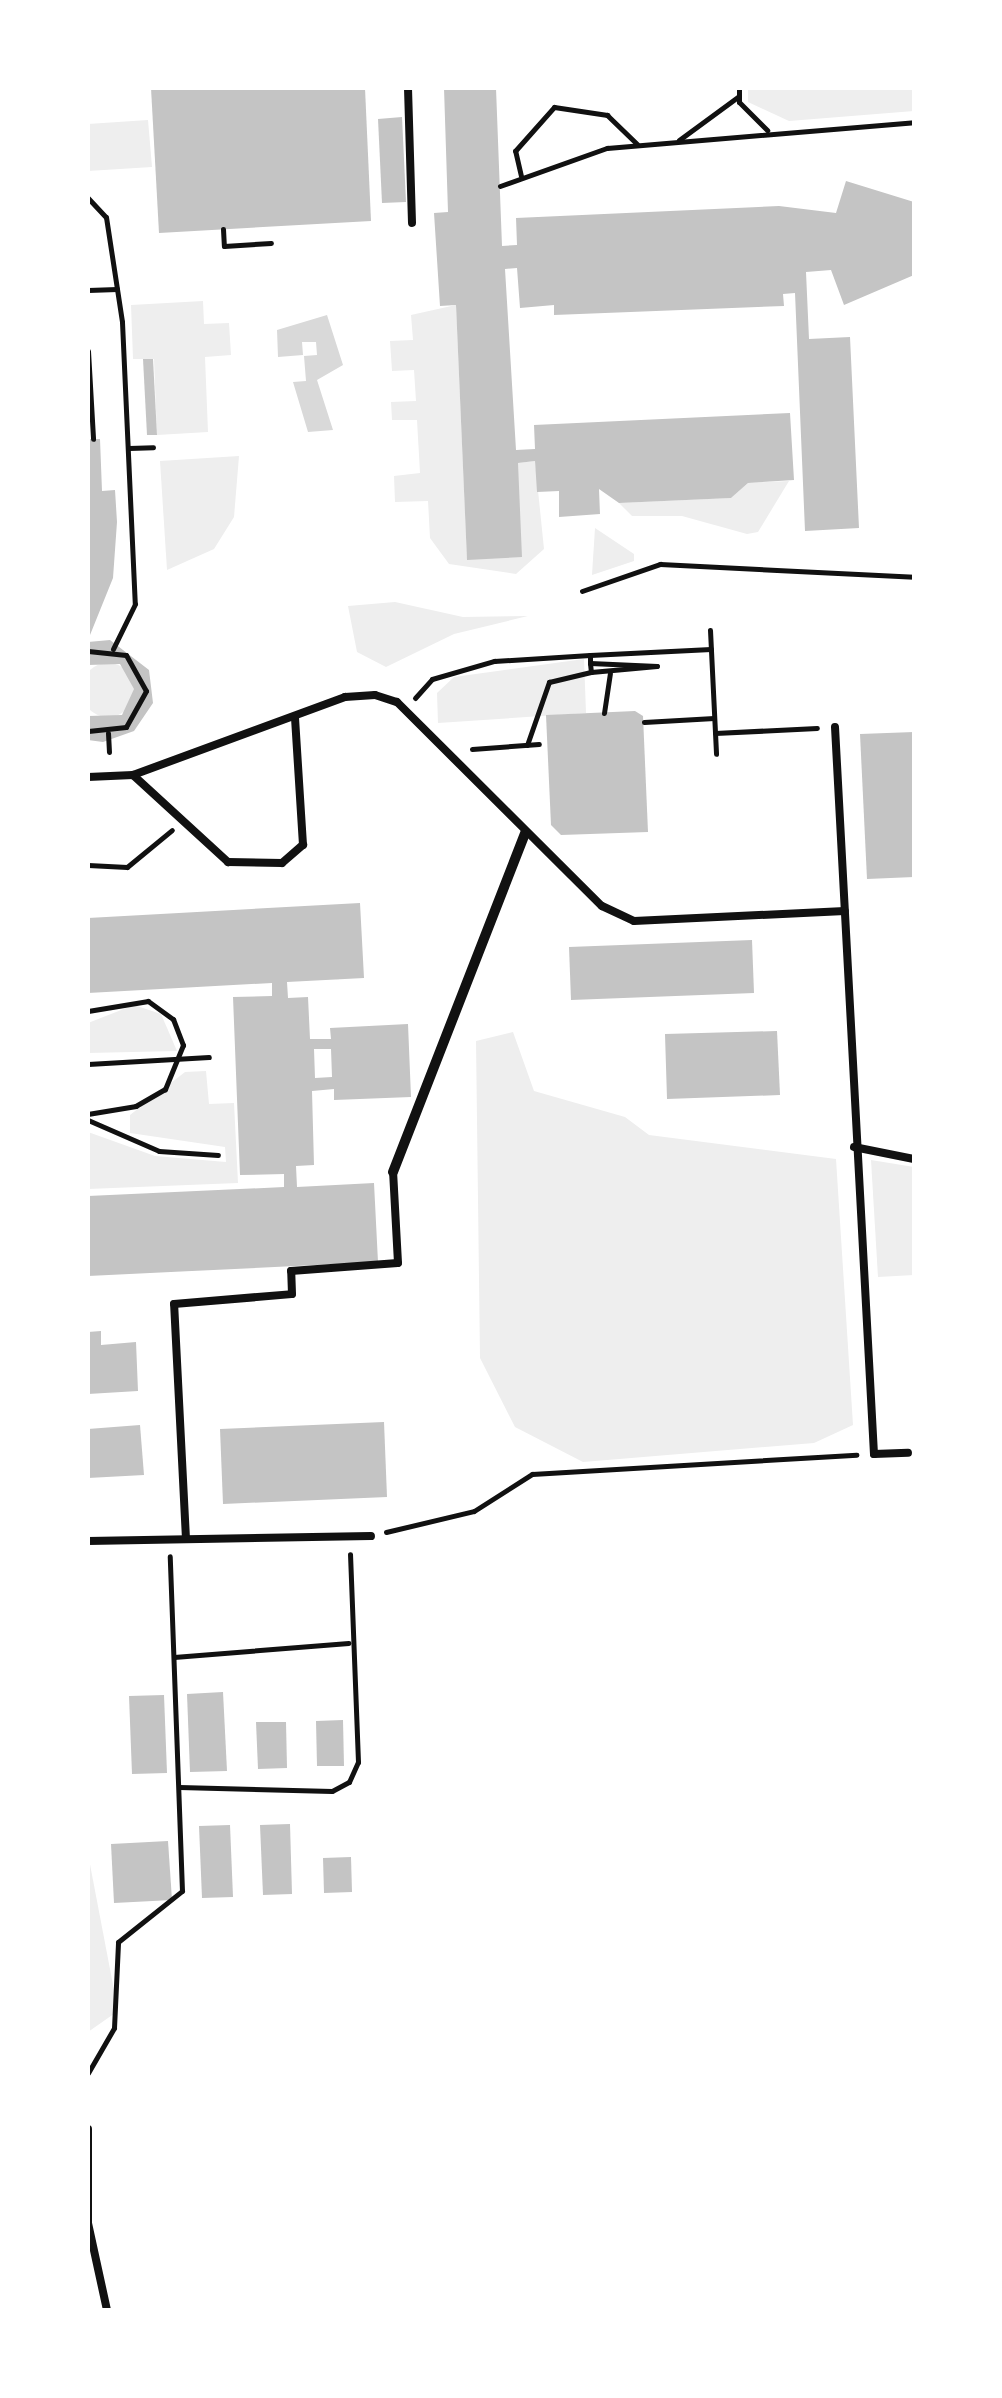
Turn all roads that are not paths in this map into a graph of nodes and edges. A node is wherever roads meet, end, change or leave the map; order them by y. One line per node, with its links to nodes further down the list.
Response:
1 (408, 88): 2 (lane)
2 (412, 224)
3 (295, 718): 5 (lane); 5 (lane); 7 (lane)
4 (835, 727): 8 (lane)
5 (133, 775): 6 (lane)
6 (88, 776)
7 (525, 833): 8 (lane); 11 (street)
8 (845, 911): 9 (lane)
9 (854, 1147): 10 (lane); 12 (lane)
10 (914, 1158)
11 (393, 1172): 14 (lane)
12 (908, 1453)
13 (371, 1536): 14 (lane)
14 (186, 1540): 15 (lane)
15 (88, 1542)
16 (88, 2129): 17 (lane)
17 (108, 2310)

